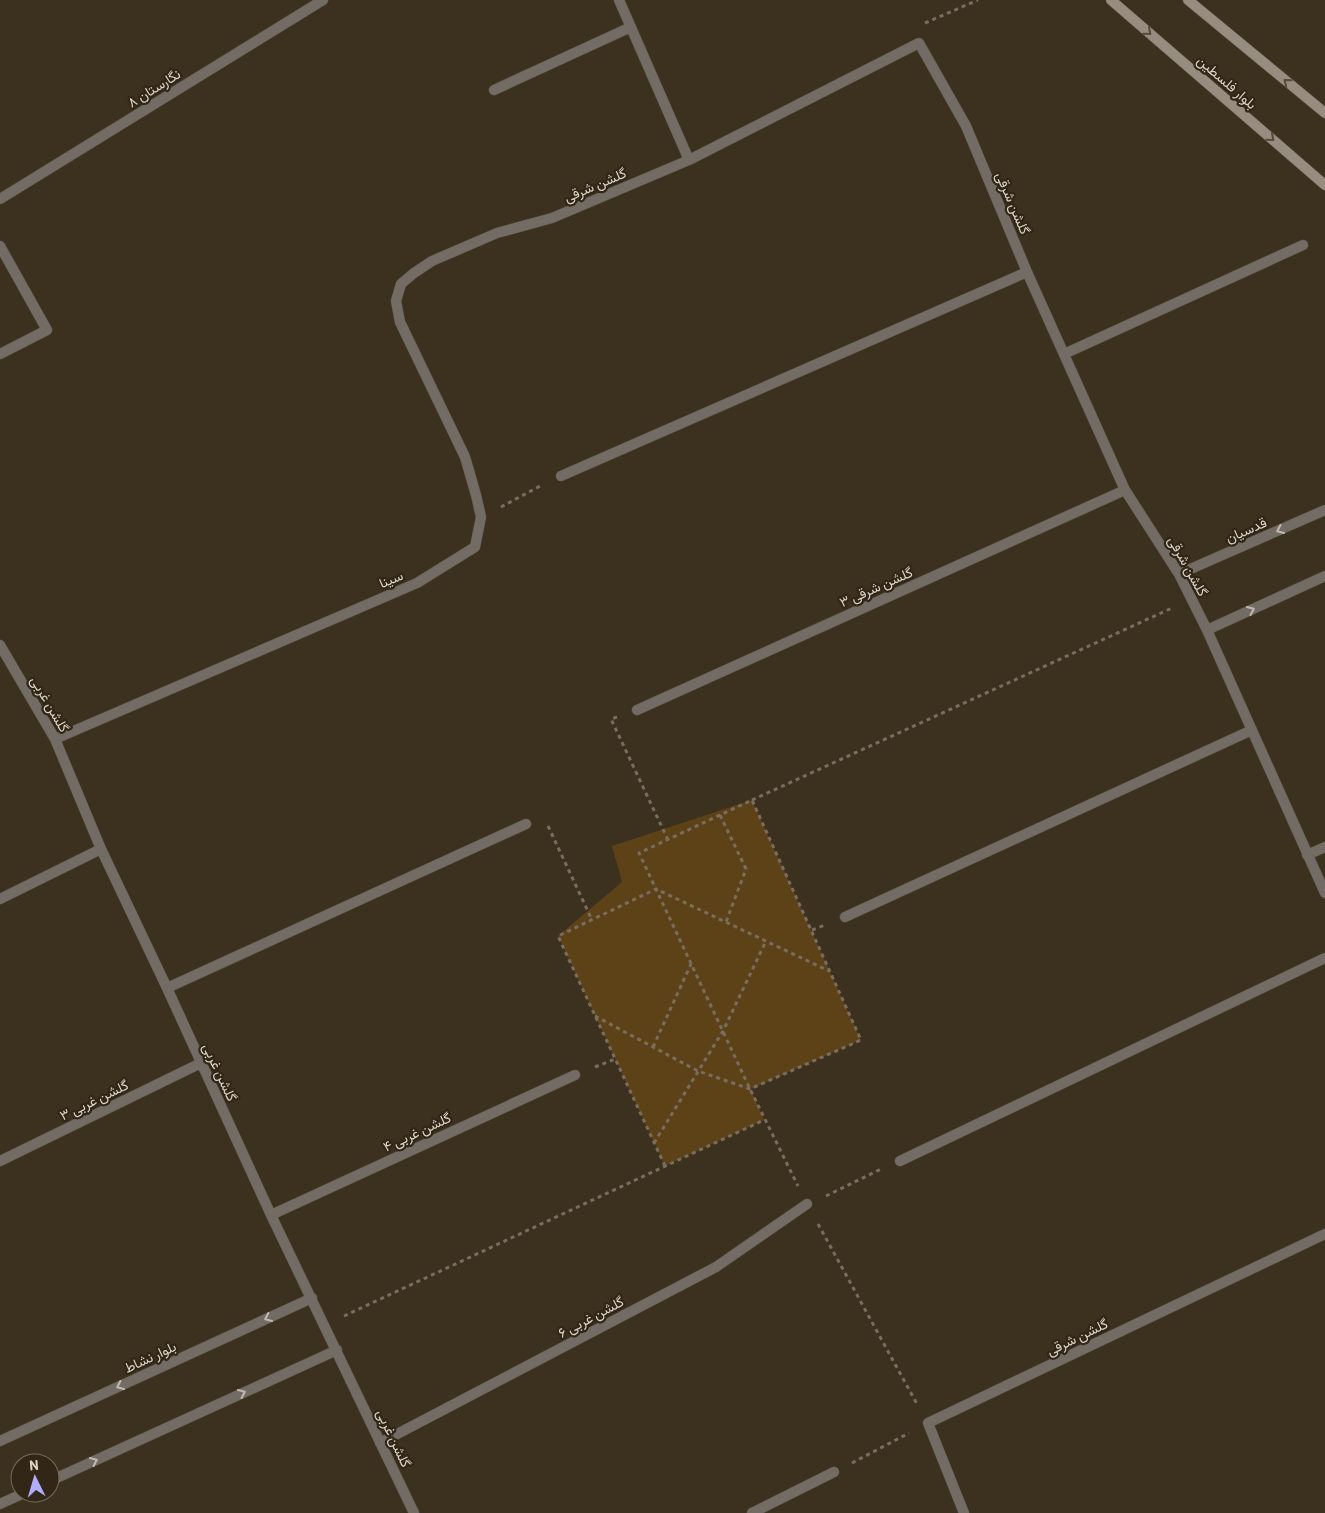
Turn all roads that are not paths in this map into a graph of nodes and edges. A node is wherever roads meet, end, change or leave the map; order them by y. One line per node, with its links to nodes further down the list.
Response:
1 (323, 0): 10 (street, نگارستان ۸)
2 (619, 0): 5 (street)
3 (1111, 0): 9 (main road, بلوار فلسطین, one-way to 9)
4 (1188, 0): 7 (main road, one-way to 4)
5 (631, 27): 6 (street); 8 (street)
6 (494, 90)
7 (1325, 113)
8 (689, 160): 13 (street, گلشن شرقی); 14 (street, گلشن شرقی)
9 (1325, 184)
10 (0, 199)
11 (1303, 244): 16 (street)
12 (0, 246): 15 (street)
13 (1027, 272): 16 (street, گلشن شرقی); 17 (street)
14 (401, 284): 26 (street, سینا)
15 (0, 354)
16 (1064, 354): 18 (street, گلشن شرقی)
17 (561, 476)
18 (1126, 490): 20 (street, گلشن شرقی); 24 (street, گلشن شرقی ۳)
19 (1325, 510): 20 (street, قدسیان, one-way to 20)
20 (1179, 574): 22 (street, گلشن شرقی)
21 (1325, 576): 22 (street, one-way to 21)
22 (1207, 630): 25 (street, گلشن شرقی)
23 (0, 645): 26 (street, گلشن غربی)
24 (637, 710)
25 (1252, 730): 30 (street, گلشن شرقی); 33 (street)
26 (55, 739): 29 (street, گلشن غربی)
27 (526, 824): 35 (street)
28 (1325, 847): 30 (street)
29 (101, 849): 32 (street); 35 (street, گلشن غربی)
30 (1307, 855): 31 (street, گلشن شرقی)
31 (1325, 893)
32 (0, 899)
33 (845, 917)
34 (1325, 958): 39 (street)
35 (167, 988): 36 (street, گلشن غربی)
36 (201, 1063): 38 (street, گلشن غربی ۳); 41 (street, گلشن غربی)
37 (575, 1075): 41 (street, گلشن غربی ۴)
38 (0, 1161)
39 (900, 1161)
40 (807, 1204): 46 (street, گلشن غربی ۶)
41 (271, 1215): 43 (street, گلشن غربی)
42 (1325, 1234): 51 (street, گلشن شرقی)
43 (312, 1298): 44 (street, گلشن غربی); 45 (street, بلوار نشاط, one-way to 45)
44 (337, 1350): 46 (street, گلشن غربی); 48 (street, one-way to 44)
45 (0, 1441)
46 (380, 1443): 49 (street, گلشن غربی)
47 (834, 1472): 50 (street)
48 (60, 1476)
49 (414, 1513)
50 (752, 1513)
51 (964, 1513)

